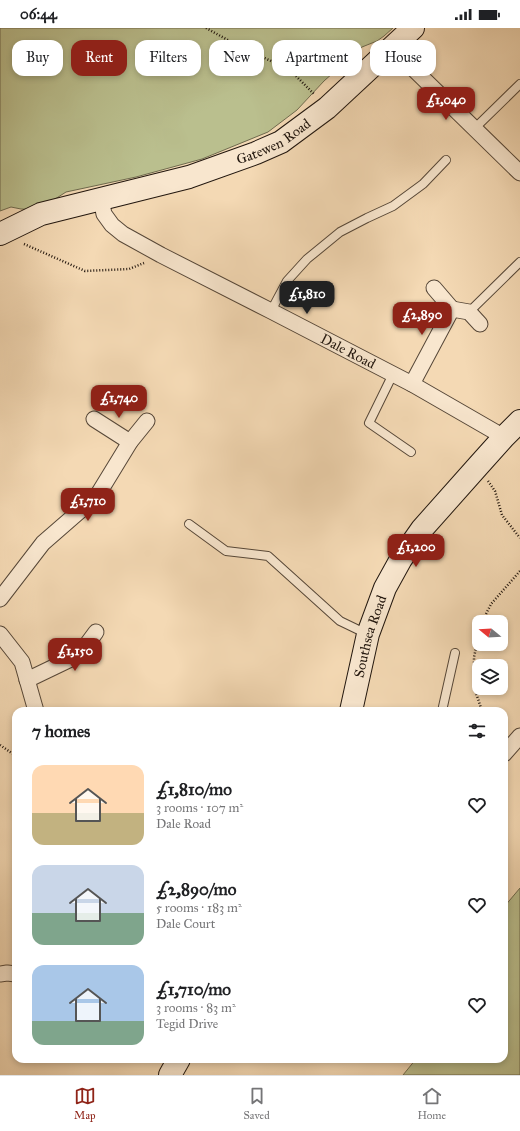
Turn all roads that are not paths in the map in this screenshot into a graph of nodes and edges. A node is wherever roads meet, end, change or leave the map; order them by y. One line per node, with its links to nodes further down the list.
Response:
1 (413, 28): 2 (main road, Gatewen Road)
2 (400, 40)
3 (370, 68): 9 (main road, Gatewen Road)
4 (420, 76): 6 (street)
5 (520, 84): 6 (lane)
6 (474, 129): 8 (street)
7 (446, 160): 14 (lane)
8 (520, 174)
9 (101, 199): 10 (main road, Gatewen Road); 14 (street, Dale Road)
10 (1, 233)
11 (520, 262): 15 (lane)
12 (434, 288): 13 (street)
13 (452, 309): 15 (street); 18 (street)
14 (271, 311): 17 (street, Dale Road)
15 (469, 312): 16 (street)
16 (480, 324)
17 (393, 374): 18 (street, Dale Road); 24 (lane)
18 (412, 384): 22 (street, Dale Road)
19 (94, 419): 23 (street)
20 (520, 420): 22 (main road, Southsea Road)
21 (147, 421): 23 (street)
22 (512, 441): 29 (main road, Southsea Road)
23 (130, 442): 26 (street)
24 (411, 452)
25 (189, 524): 29 (lane)
26 (0, 599)
27 (96, 632): 31 (street)
28 (0, 634): 31 (street)
29 (368, 634): 33 (main road, Southsea Road)
30 (455, 653): 34 (lane)
31 (27, 680): 32 (street)
32 (35, 707)
33 (352, 707)
34 (443, 707)
35 (520, 736): 36 (street)
36 (508, 750)
37 (0, 974): 38 (street)
38 (12, 974)
39 (177, 1063): 40 (main road)
40 (170, 1075)

